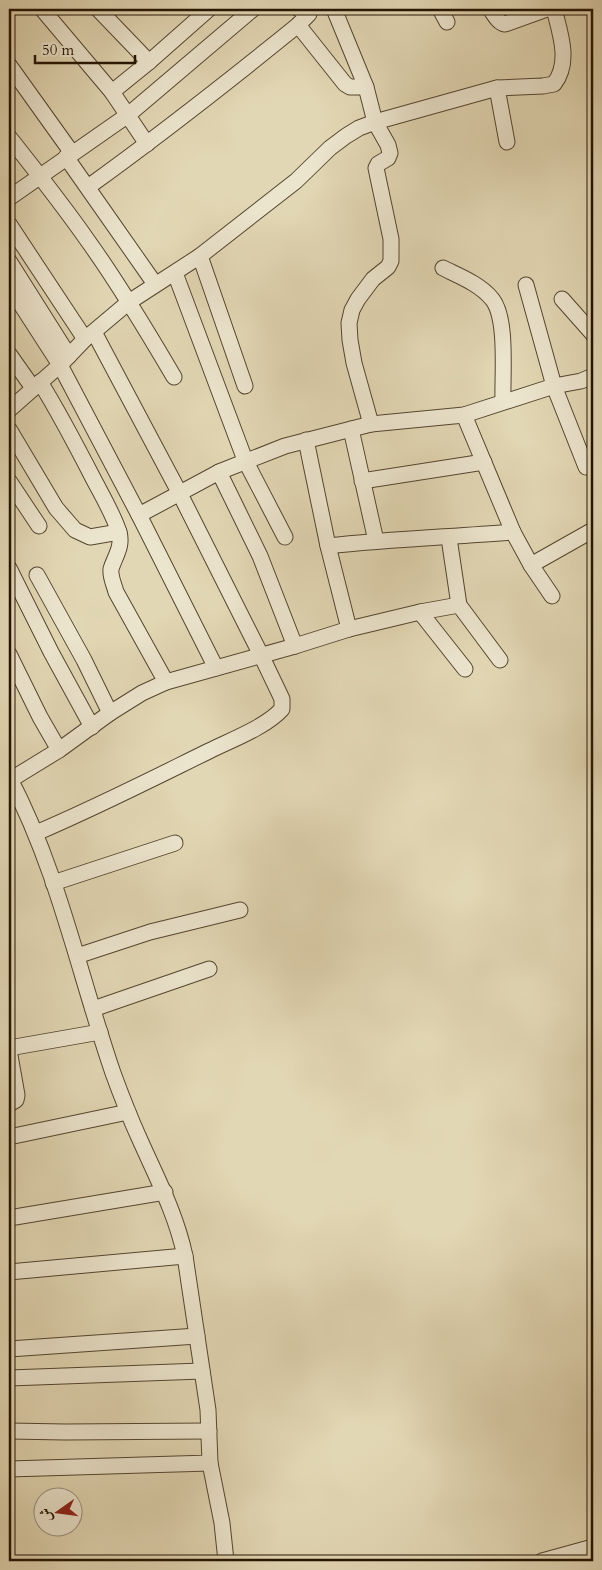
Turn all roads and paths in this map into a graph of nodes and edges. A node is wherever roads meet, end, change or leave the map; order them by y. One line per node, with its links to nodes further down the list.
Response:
1 (42, 9): 17 (street)
2 (98, 9): 13 (street)
3 (209, 9): 13 (street)
4 (253, 9): 18 (street)
5 (299, 9): 12 (street)
6 (334, 9): 15 (street)
7 (440, 9): 11 (street)
8 (490, 9): 9 (street)
9 (547, 9)
10 (554, 9): 16 (street)
11 (447, 22)
12 (298, 25): 15 (street); 22 (street)
13 (149, 62): 17 (street)
14 (9, 65): 23 (street)
15 (366, 87): 19 (street)
16 (497, 88): 19 (street); 21 (street)
17 (112, 92): 18 (street)
18 (128, 115): 22 (street); 23 (street)
19 (375, 122): 28 (street); 49 (street)
20 (9, 137): 24 (street)
21 (507, 142)
22 (147, 144): 25 (street)
23 (69, 155): 24 (street); 25 (street)
24 (40, 175): 26 (street); 36 (street)
25 (88, 186): 32 (street)
26 (9, 198)
27 (9, 224): 38 (street)
28 (200, 256): 31 (street); 44 (street)
29 (9, 261): 40 (street)
30 (442, 268): 46 (street)
31 (175, 273): 32 (street); 53 (street)
32 (156, 284): 36 (street)
33 (526, 284): 45 (street)
34 (9, 286): 40 (street)
35 (562, 299): 37 (street)
36 (129, 302): 38 (street); 42 (street)
37 (593, 334)
38 (90, 335): 40 (street); 59 (street)
39 (9, 354): 43 (street)
40 (64, 360): 43 (street); 60 (street)
41 (593, 376): 45 (street)
42 (174, 377)
43 (36, 385): 47 (street); 63 (street)
44 (244, 386)
45 (554, 386): 46 (street); 55 (street)
46 (503, 402): 48 (street)
47 (9, 410)
48 (464, 415): 49 (street); 54 (street)
49 (371, 424): 51 (street)
50 (9, 429): 63 (street)
51 (351, 429): 52 (street); 58 (street)
52 (306, 440): 53 (street); 68 (street)
53 (245, 460): 56 (street); 65 (street)
54 (484, 462): 58 (street); 64 (street)
55 (586, 467)
56 (219, 472): 59 (street); 76 (street)
57 (9, 480): 61 (street)
58 (362, 481): 67 (street)
59 (179, 492): 60 (street); 78 (street)
60 (139, 515): 80 (street)
61 (39, 526)
62 (593, 530): 69 (street)
63 (119, 532): 82 (street)
64 (513, 532): 66 (street); 69 (street)
65 (285, 537)
66 (449, 538): 67 (street); 73 (street)
67 (376, 541): 68 (street)
68 (328, 546): 75 (street)
69 (531, 565): 72 (street)
70 (9, 568): 84 (street)
71 (37, 574): 83 (street)
72 (552, 596)
73 (459, 605): 74 (street); 79 (street)
74 (420, 612): 75 (street); 81 (street)
75 (349, 629): 76 (street)
76 (295, 646): 78 (street)
77 (9, 654): 85 (street)
78 (261, 655): 80 (street); 88 (street)
79 (500, 660)
80 (216, 668): 82 (street)
81 (465, 669)
82 (166, 682): 83 (street)
83 (110, 713): 84 (street)
84 (92, 727): 85 (street)
85 (59, 750): 86 (street)
86 (9, 778): 87 (street)
87 (14, 797): 88 (street)
88 (36, 833): 90 (street)
89 (175, 843): 90 (street)
90 (53, 883): 92 (street)
91 (240, 910): 92 (street)
92 (77, 956): 94 (street)
93 (209, 969): 94 (street)
94 (93, 1009): 95 (street)
95 (100, 1032): 96 (street); 98 (street)
96 (9, 1049): 97 (street)
97 (9, 1104)
98 (128, 1112): 99 (street); 100 (street)
99 (9, 1137)
100 (164, 1192): 101 (street); 102 (street)
101 (9, 1218)
102 (185, 1256): 103 (street); 104 (street)
103 (9, 1272)
104 (197, 1336): 105 (street); 106 (street)
105 (9, 1349)
106 (202, 1371): 107 (street); 109 (street)
107 (9, 1378)
108 (9, 1431): 109 (street)
109 (209, 1431): 110 (street)
110 (210, 1463): 111 (street); 113 (street)
111 (9, 1469)
112 (593, 1547): 114 (street)
113 (226, 1561)
114 (542, 1561)

